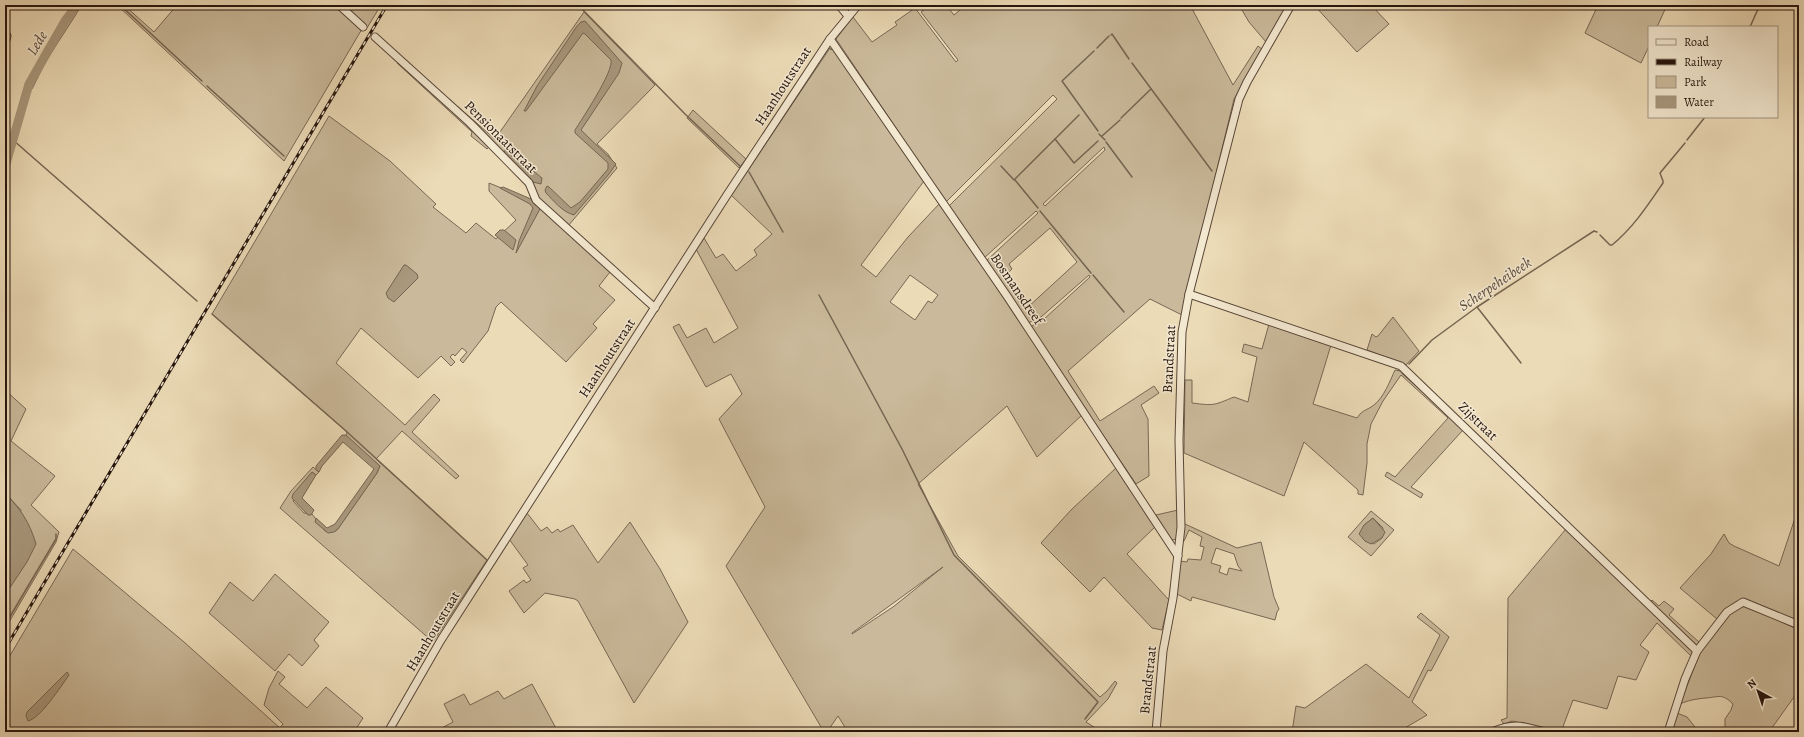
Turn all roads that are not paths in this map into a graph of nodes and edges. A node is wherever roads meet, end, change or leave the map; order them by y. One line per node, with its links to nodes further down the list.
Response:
1 (339, 5): 6 (street)
2 (838, 5): 5 (street)
3 (858, 5): 5 (street, Haanhoutstraat)
4 (1291, 5): 11 (street, Brandstraat)
5 (848, 16): 9 (street, Haanhoutstraat)
6 (363, 27)
7 (5, 34): 10 (street)
8 (375, 37): 12 (street, Pensionaatstraat)
9 (830, 39): 12 (street, Haanhoutstraat); 13 (street, Bosmansdreef)
10 (5, 43)
11 (1189, 294): 13 (street, Brandstraat); 15 (street, Zijstraat)
12 (655, 308): 16 (street, Haanhoutstraat)
13 (1178, 556): 17 (street, Brandstraat)
14 (1799, 625): 15 (street)
15 (1697, 651): 20 (street)
16 (388, 732)
17 (1156, 732)
18 (1492, 732): 19 (street)
19 (1545, 732)
20 (1668, 732)

